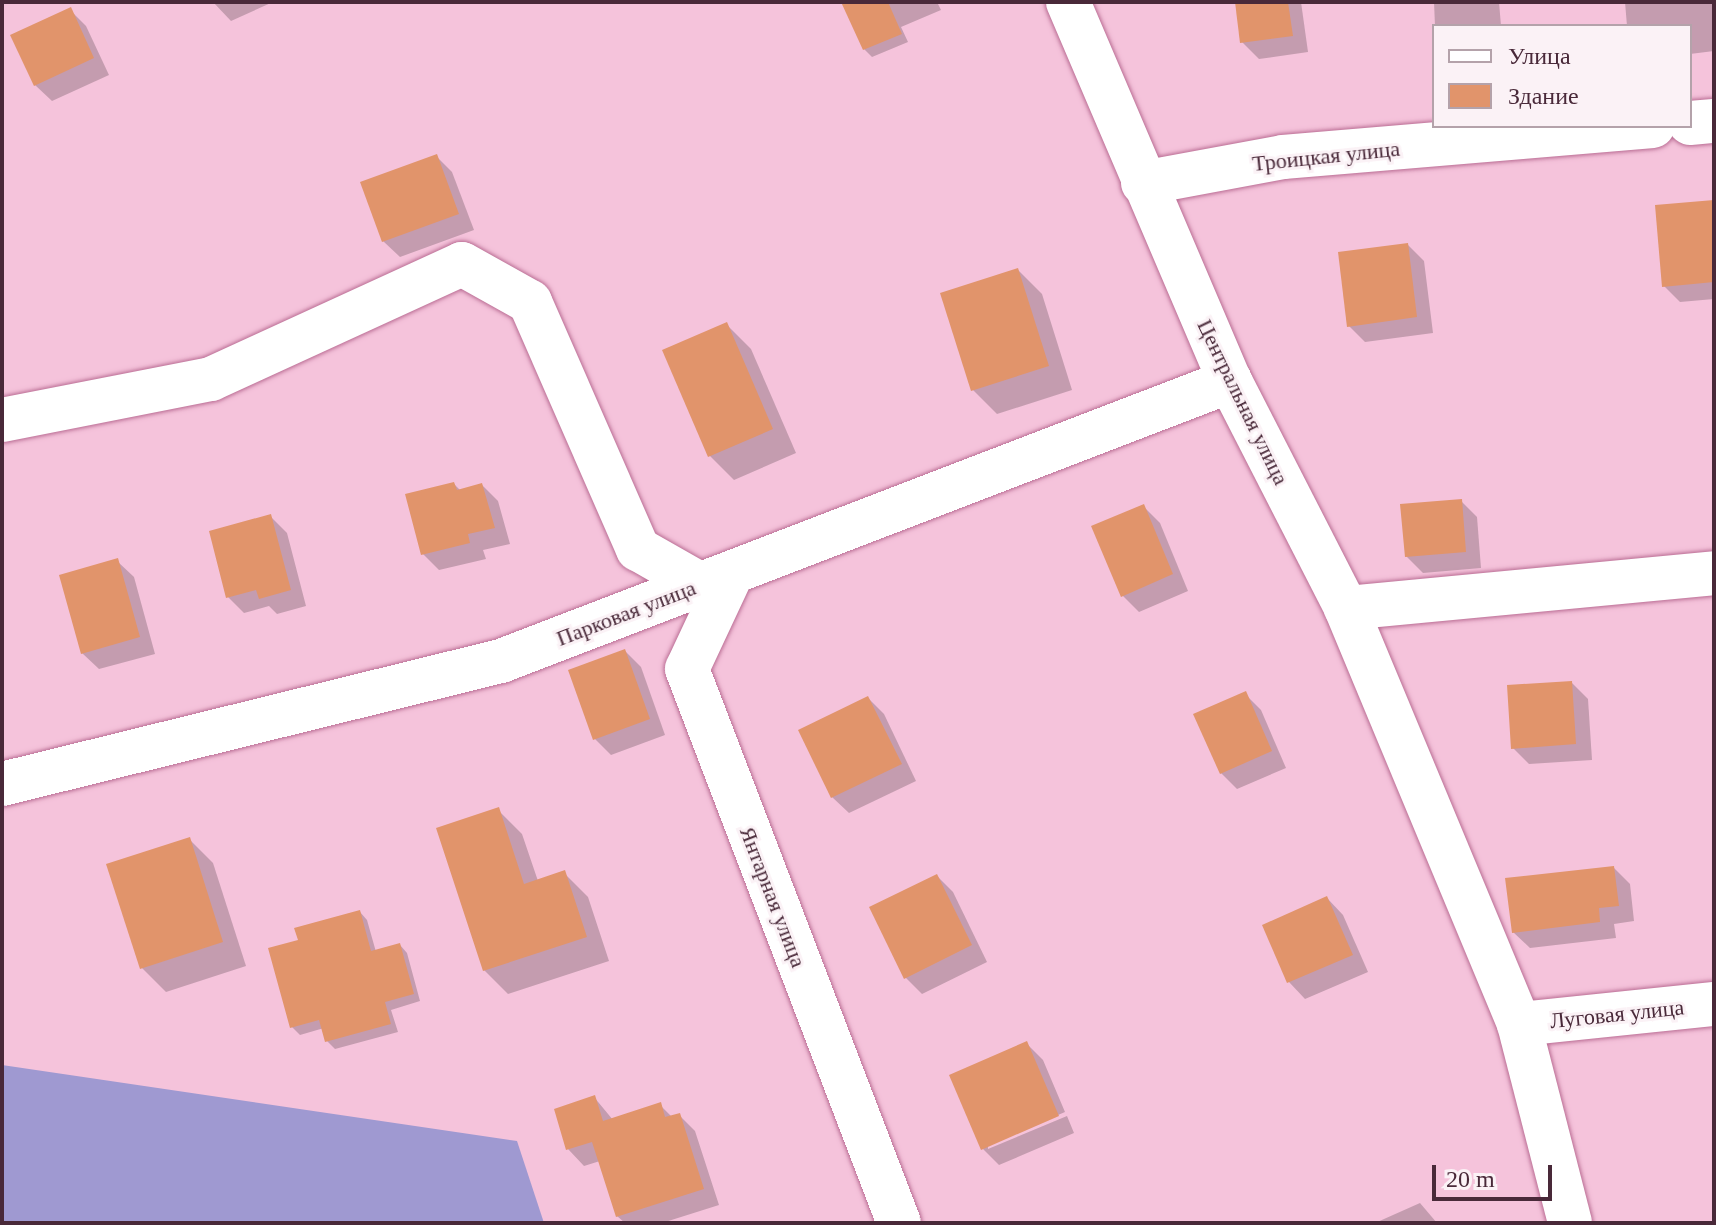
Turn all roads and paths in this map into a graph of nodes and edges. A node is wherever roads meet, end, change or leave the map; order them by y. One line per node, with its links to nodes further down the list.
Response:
1 (1068, 2): 5 (street, Центральная улица)
2 (1714, 121): 3 (street)
3 (1692, 123)
4 (1629, 128): 5 (street, Троицкая улица)
5 (1143, 183): 6 (street, Центральная улица)
6 (1230, 381): 9 (street, Парковая улица); 10 (street, Центральная улица)
7 (2, 420): 9 (street)
8 (1714, 573): 10 (street)
9 (716, 579): 11 (street, Парковая улица); 14 (street, Янтарная улица)
10 (1346, 608): 13 (street, Центральная улица)
11 (2, 784)
12 (1714, 1004): 13 (street, Луговая улица)
13 (1519, 1024): 15 (street, Центральная улица)
14 (899, 1223)
15 (1570, 1223)

